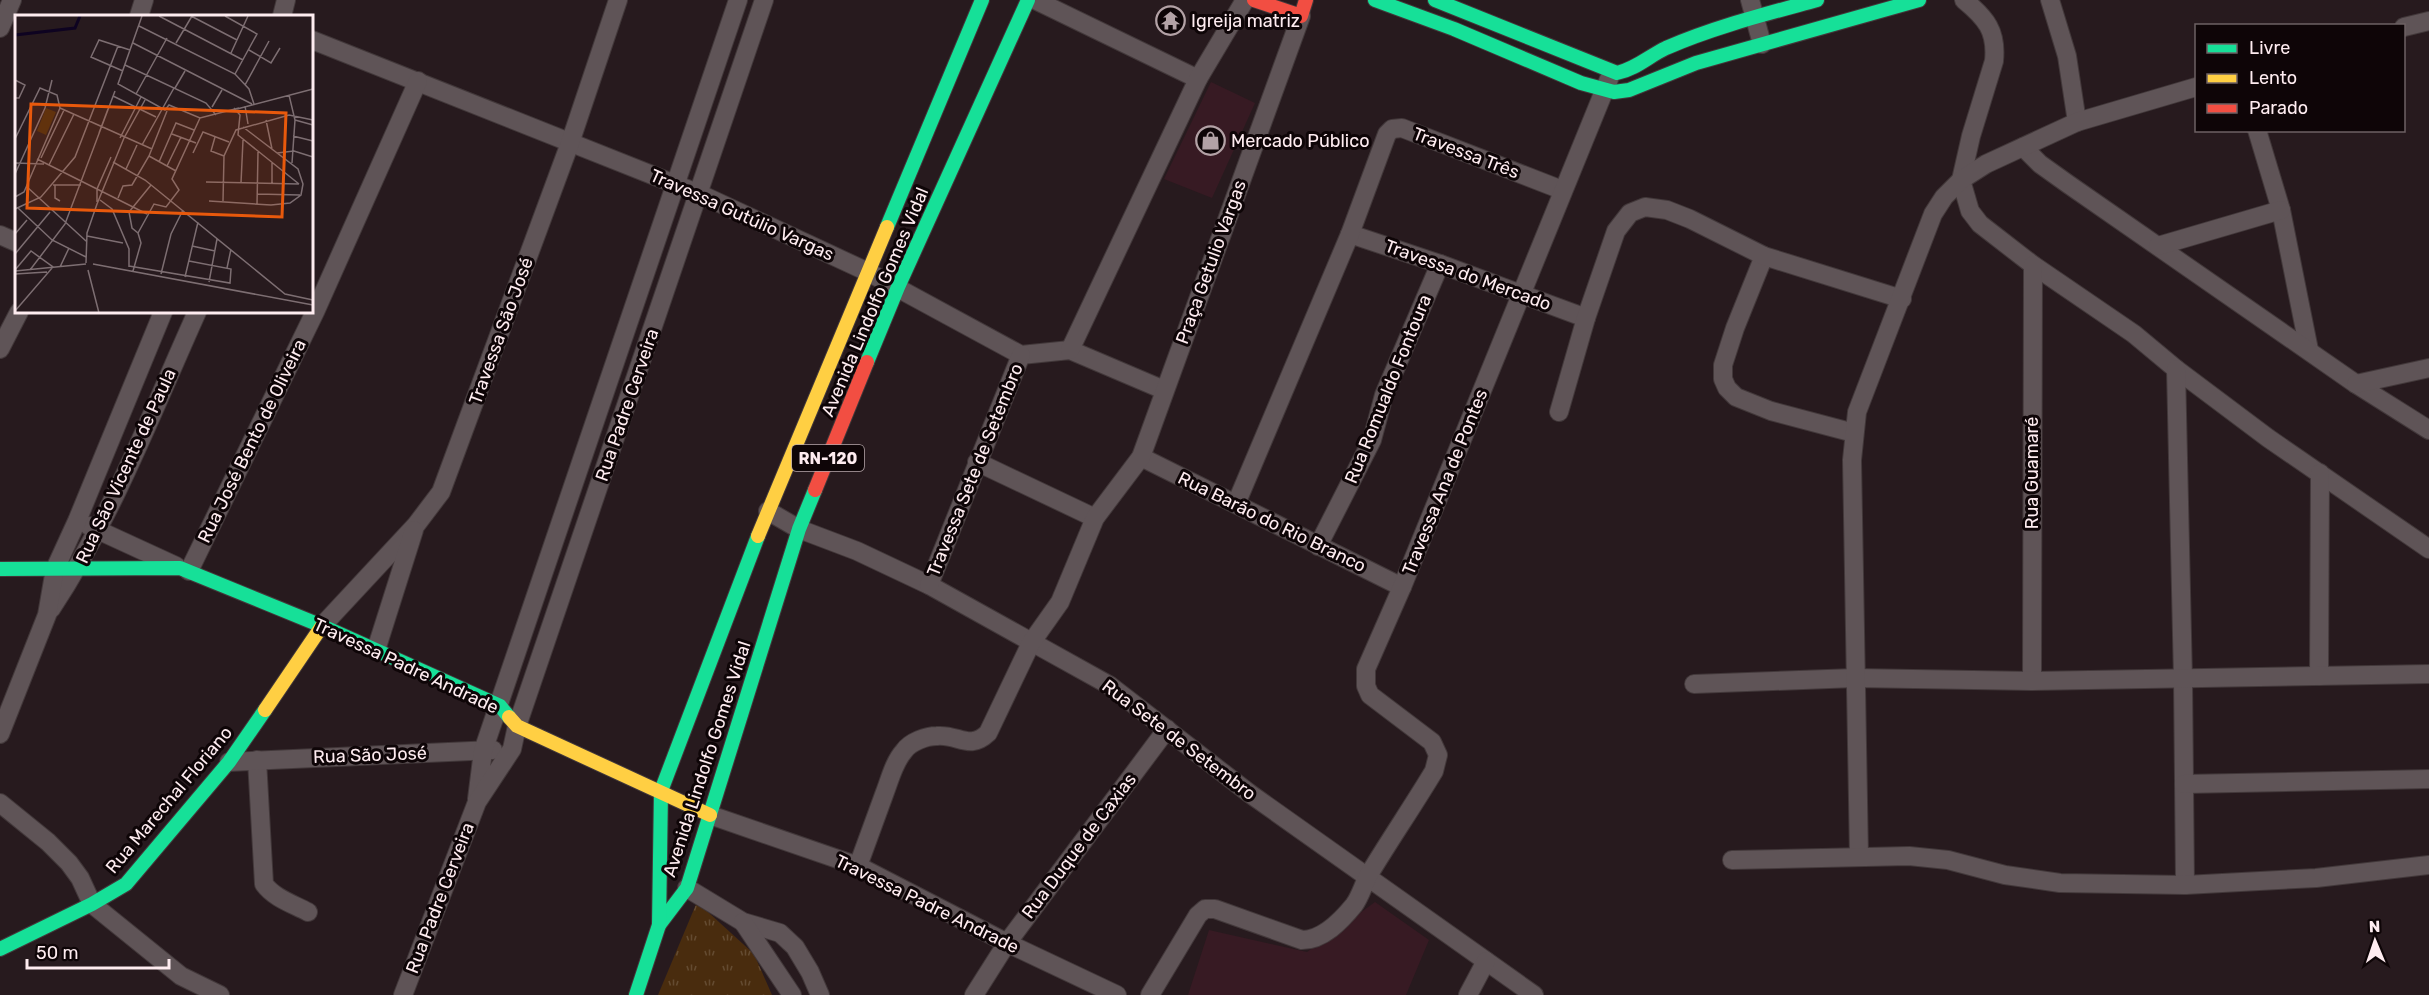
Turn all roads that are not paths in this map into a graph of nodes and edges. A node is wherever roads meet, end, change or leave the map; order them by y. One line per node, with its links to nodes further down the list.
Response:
1 (12, 0): 24 (street)
2 (144, 0): 20 (street)
3 (286, 0): 21 (street)
4 (618, 0): 34 (street, Travessa São José)
5 (738, 0): 37 (street, Rua Padre Cerveira)
6 (764, 0): 39 (street, Rua Padre Cerveira)
7 (982, 0): 48 (main road, Avenida Lindolfo Gomes Vidal / RN-120)
8 (1028, 0): 49 (main road, Avenida Lindolfo Gomes Vidal / RN-120)
9 (1035, 0): 28 (street)
10 (1245, 0): 28 (street)
11 (1254, 0): 18 (main road)
12 (1375, 0): 31 (main road)
13 (1435, 0): 27 (main road)
14 (1817, 0): 19 (main road)
15 (1918, 0): 25 (main road)
16 (1964, 0): 36 (street)
17 (2050, 0): 32 (street)
18 (1303, 8): 65 (street, Praça Getulio Vargas)
19 (1752, 9): 25 (street); 27 (main road)
20 (139, 15)
21 (282, 15)
22 (2429, 21): 23 (street)
23 (2405, 27)
24 (0, 28)
25 (1762, 44): 31 (main road)
26 (314, 46): 29 (street, Travessa Gutúlio Vargas)
27 (1611, 72): 31 (street, Travessa Ana de Pontes)
28 (1198, 79): 59 (street)
29 (418, 81): 34 (street, Travessa Gutúlio Vargas); 56 (street, Rua José Bento de Oliveira)
30 (2195, 87): 32 (street)
31 (1605, 91): 38 (street, Travessa Ana de Pontes)
32 (2077, 122): 35 (street)
33 (2258, 132): 40 (street)
34 (570, 143): 37 (street, Travessa Gutúlio Vargas); 76 (street, Travessa São José)
35 (2023, 147): 36 (street); 44 (street)
36 (1961, 180): 47 (street); 51 (street)
37 (676, 185): 39 (street, Travessa Gutúlio Vargas); 97 (street, Rua Padre Cerveira)
38 (1562, 190): 42 (street, Travessa Três); 50 (street, Travessa Ana de Pontes)
39 (700, 194): 48 (street, Travessa Gutúlio Vargas); 98 (street, Rua Padre Cerveira)
40 (2281, 210): 44 (street); 60 (street)
41 (0, 234): 43 (street)
42 (1350, 234): 46 (street, Travessa do Mercado); 72 (street)
43 (15, 242)
44 (2158, 246): 60 (street)
45 (1764, 256): 51 (street); 57 (street); 68 (street)
46 (1440, 264): 50 (street, Travessa do Mercado); 79 (street, Rua Romualdo Fontoura)
47 (2033, 266): 63 (street); 95 (street, Rua Guamaré)
48 (868, 272): 49 (street, Travessa Gutúlio Vargas); 73 (main road, Avenida Lindolfo Gomes Vidal / RN-120)
49 (898, 287): 61 (street, Travessa Gutúlio Vargas); 77 (main road, Avenida Lindolfo Gomes Vidal / RN-120)
50 (1522, 295): 57 (street, Travessa do Mercado); 86 (street, Travessa Ana de Pontes)
51 (1902, 299): 68 (street)
52 (18, 314): 58 (street)
53 (162, 314): 75 (street, Rua São Vicente de Paula)
54 (196, 314): 78 (street, Rua São Vicente de Paula)
55 (314, 314): 84 (street, Rua José Bento de Oliveira)
56 (314, 314)
57 (1586, 318): 66 (street)
58 (0, 349)
59 (1070, 350): 61 (street); 65 (street)
60 (2309, 350): 64 (street)
61 (1021, 355): 70 (street, Travessa Sete de Setembro)
62 (2429, 368): 64 (street)
63 (2176, 369): 71 (street); 94 (street)
64 (2356, 384): 67 (street)
65 (1164, 390): 69 (street, Praça Getulio Vargas)
66 (1559, 412)
67 (2429, 430)
68 (1854, 433): 93 (street)
69 (1142, 458): 72 (street, Rua Barão do Rio Branco); 74 (street)
70 (977, 462): 74 (street); 85 (street, Travessa Sete de Setembro)
71 (2320, 473): 80 (street); 92 (street)
72 (1236, 504): 79 (street, Rua Barão do Rio Branco)
73 (768, 511): 77 (street, Rua Sete de Setembro); 107 (main road, Avenida Lindolfo Gomes Vidal / RN-120)
74 (1095, 518): 89 (street)
75 (77, 521): 78 (street, Travessa Padre Andrade); 81 (street, Rua São Vicente de Paula)
76 (416, 525): 88 (street, Travessa São José); 90 (street)
77 (799, 529): 85 (street, Rua Sete de Setembro); 110 (main road, Avenida Lindolfo Gomes Vidal / RN-120)
78 (99, 530): 83 (street, Rua São Vicente de Paula); 84 (street, Travessa Padre Andrade)
79 (1318, 546): 86 (street, Rua Barão do Rio Branco)
80 (2429, 549)
81 (55, 569): 82 (main road, Travessa Padre Andrade); 83 (main road, Travessa Padre Andrade); 87 (street, Rua São Vicente de Paula)
82 (0, 570)
83 (77, 570): 84 (main road, Travessa Padre Andrade); 87 (street, Rua São Vicente de Paula)
84 (184, 570): 88 (main road, Travessa Padre Andrade)
85 (929, 585): 89 (street, Rua Sete de Setembro)
86 (1402, 586): 115 (street, Travessa Ana de Pontes)
87 (47, 615): 100 (street, Rua São Vicente de Paula)
88 (322, 626): 90 (main road, Travessa Padre Andrade); 104 (main road, Rua Marechal Floriano)
89 (1031, 643): 99 (street, Rua Sete de Setembro); 114 (street)
90 (376, 650): 97 (main road, Travessa Padre Andrade)
91 (2429, 674): 92 (street)
92 (2319, 676): 94 (street)
93 (1855, 678): 95 (street); 96 (street); 111 (street)
94 (2183, 679): 95 (street); 106 (street)
95 (2032, 681)
96 (1694, 684)
97 (500, 706): 98 (main road, Travessa Padre Andrade); 102 (street, Rua Padre Cerveira)
98 (517, 726): 101 (street, Rua Padre Cerveira); 107 (main road, Travessa Padre Andrade)
99 (1167, 729): 115 (street, Rua Sete de Setembro); 122 (street, Rua Duque de Caxias)
100 (0, 734)
101 (512, 749): 102 (street, Rua São José); 108 (street, Rua Padre Cerveira)
102 (483, 751): 103 (street, Rua São José); 108 (street, Rua Padre Cerveira)
103 (257, 760): 104 (street, Rua São José); 119 (street)
104 (229, 762): 118 (main road, Rua Marechal Floriano)
105 (2429, 779): 106 (street)
106 (2184, 784): 116 (street)
107 (661, 791): 110 (main road, Travessa Padre Andrade); 121 (main road, Avenida Lindolfo Gomes Vidal / RN-120)
108 (477, 802): 128 (street, Rua Padre Cerveira)
109 (0, 803): 118 (street)
110 (710, 815): 114 (street, Travessa Padre Andrade); 117 (main road, Avenida Lindolfo Gomes Vidal / RN-120)
111 (1859, 857): 112 (street); 116 (street)
112 (1732, 860)
113 (2429, 865): 116 (street)
114 (858, 866): 122 (street, Travessa Padre Andrade)
115 (1368, 876): 124 (street, Rua Sete de Setembro); 134 (street, Travessa Ana de Pontes)
116 (2185, 885)
117 (687, 888): 120 (street); 121 (main road, Avenida Lindolfo Gomes Vidal / RN-120)
118 (92, 904): 123 (main road, Rua Marechal Floriano); 125 (street)
119 (308, 912)
120 (743, 922): 130 (street); 131 (street)
121 (658, 925): 129 (main road, Avenida Lindolfo Gomes Vidal / RN-120)
122 (1007, 944): 132 (street, Rua Duque de Caxias); 133 (street, Travessa Padre Andrade)
123 (0, 949)
124 (1486, 961): 135 (street); 136 (street, Rua Sete de Setembro)
125 (181, 976): 126 (street); 127 (street)
126 (193, 995)
127 (220, 995)
128 (404, 995)
129 (636, 995)
130 (792, 995)
131 (820, 995)
132 (974, 995)
133 (1118, 995)
134 (1150, 995)
135 (1468, 995)
136 (1534, 995)

